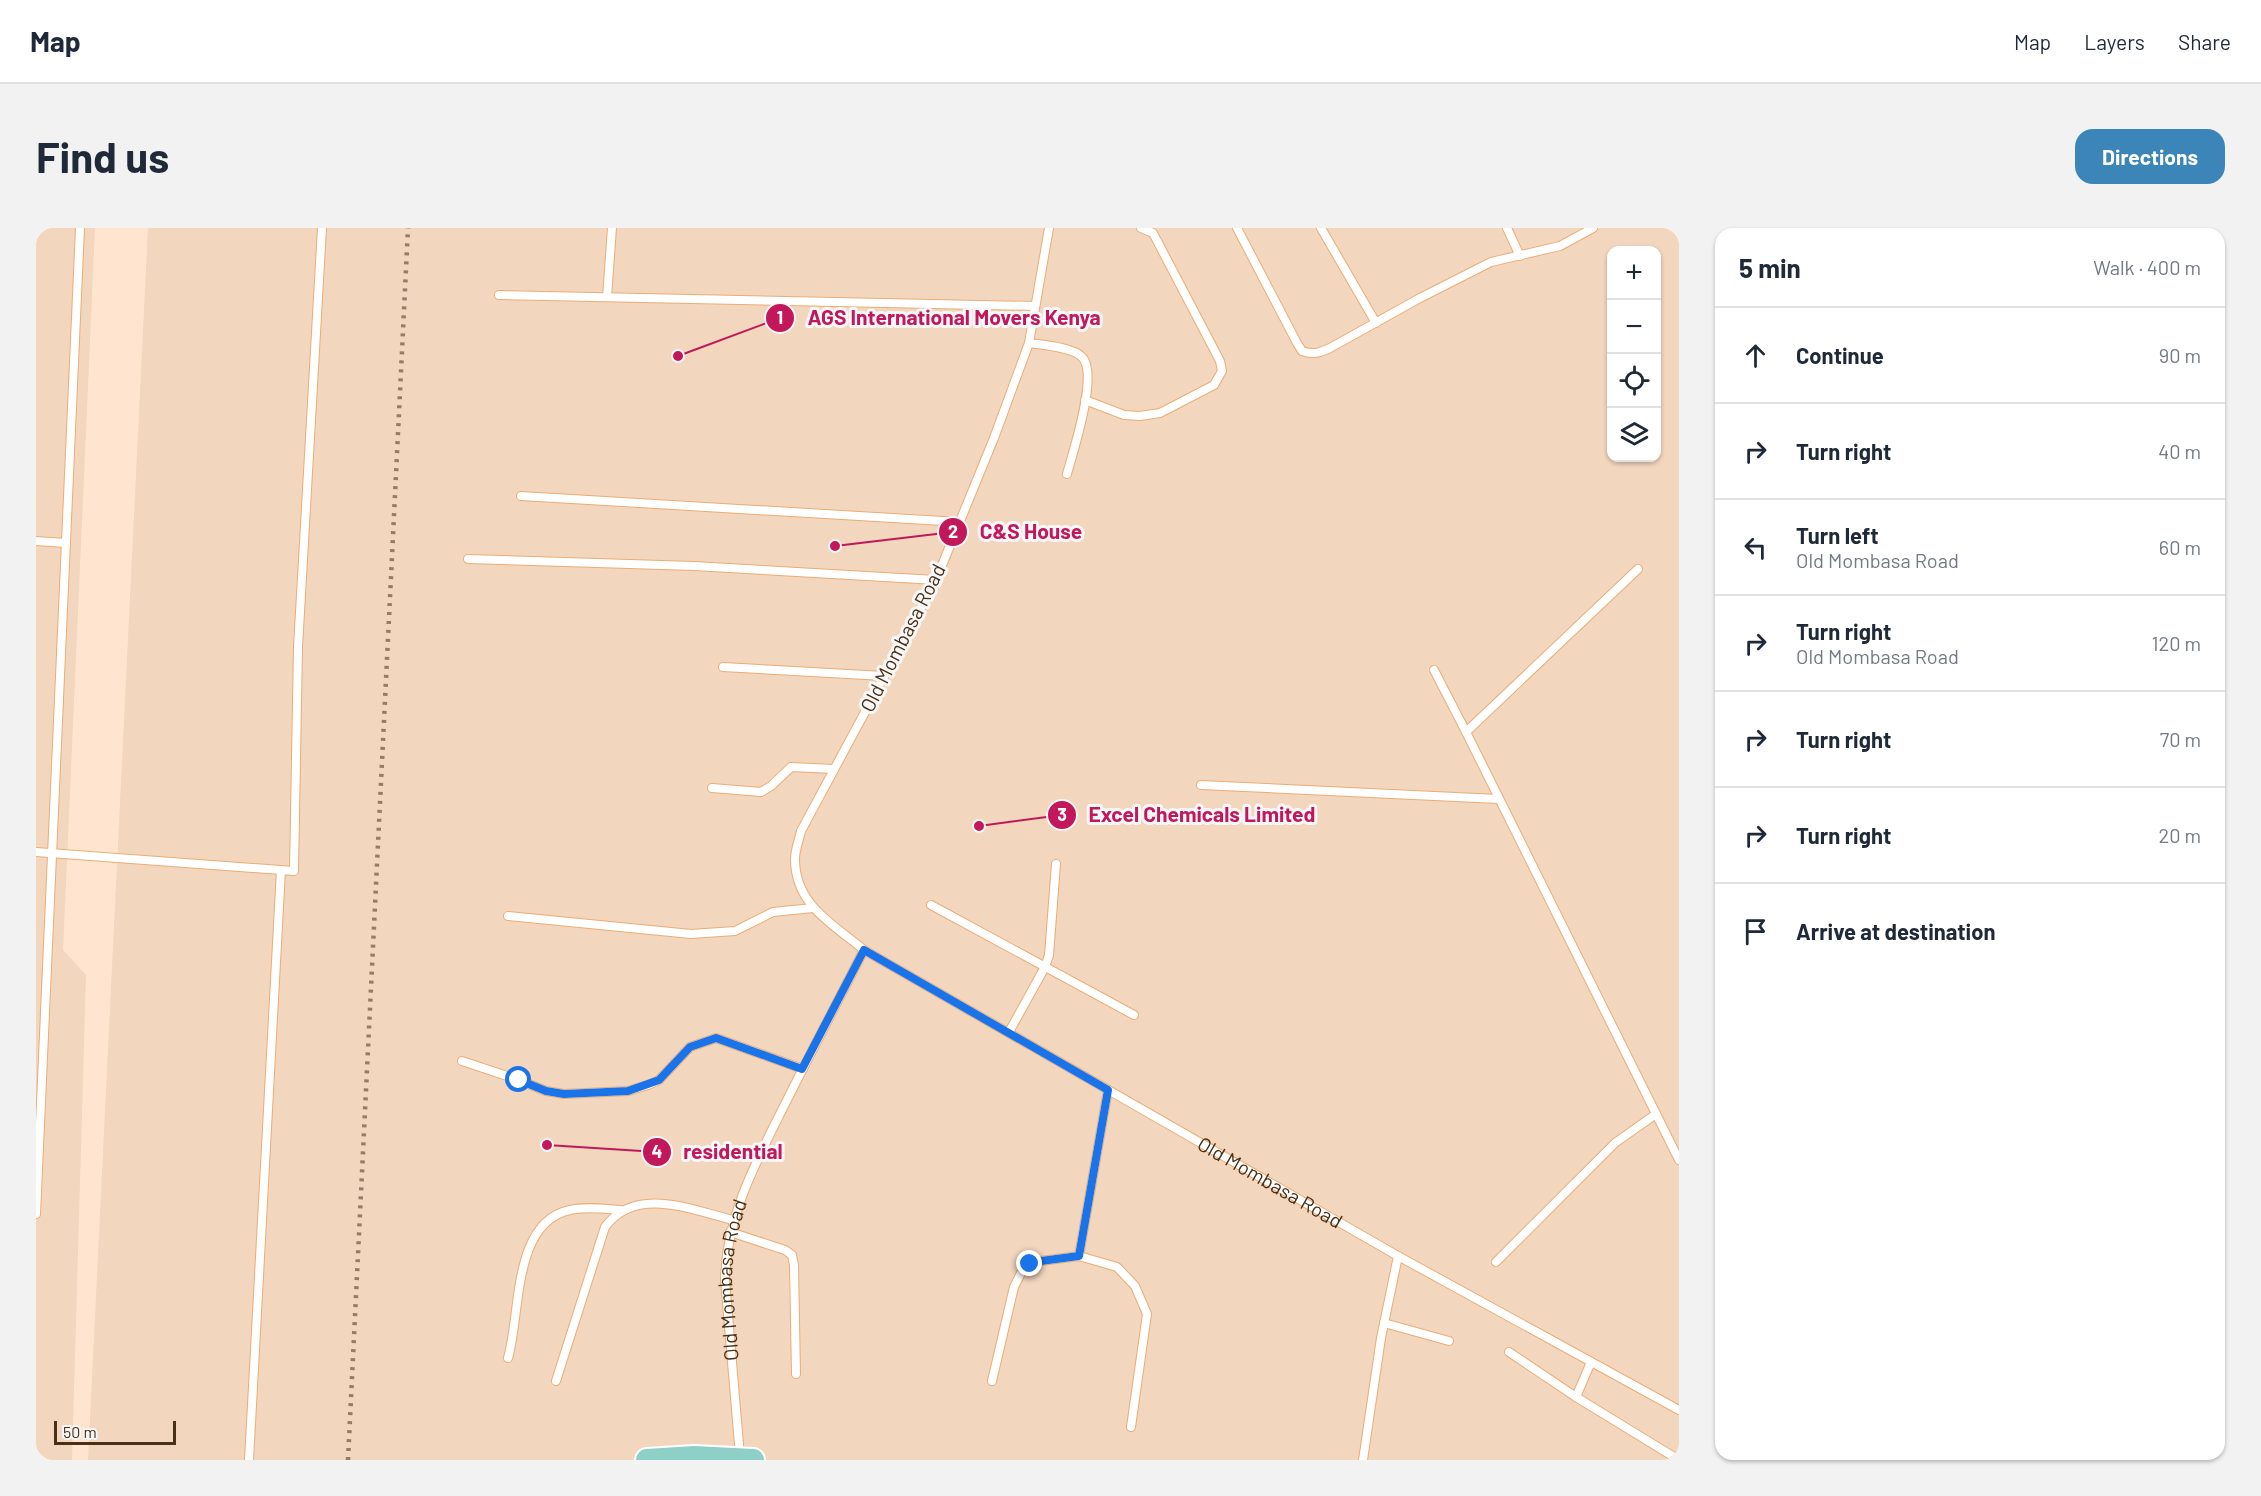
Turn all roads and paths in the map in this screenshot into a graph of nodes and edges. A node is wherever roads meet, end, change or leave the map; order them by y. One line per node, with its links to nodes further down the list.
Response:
1 (80, 228): 21 (lane)
2 (322, 228): 36 (lane)
3 (612, 228): 12 (lane)
4 (1049, 228): 13 (lane, Old Mombasa Road)
5 (1141, 228): 16 (lane)
6 (1237, 228): 14 (lane)
7 (1321, 228): 14 (lane)
8 (1593, 228): 10 (lane)
9 (1510, 229): 10 (lane)
10 (1520, 256): 14 (lane)
11 (499, 295): 12 (lane)
12 (607, 297): 13 (lane)
13 (1035, 306): 15 (lane, Old Mombasa Road)
14 (1376, 323)
15 (1029, 343): 16 (lane); 19 (lane, Old Mombasa Road)
16 (1085, 400): 17 (lane)
17 (1067, 474)
18 (521, 496): 19 (lane)
19 (960, 522): 24 (lane, Old Mombasa Road)
20 (36, 541): 21 (lane)
21 (66, 543): 34 (lane)
22 (468, 559): 24 (lane)
23 (1638, 569): 28 (lane)
24 (936, 580): 27 (lane, Old Mombasa Road)
25 (723, 667): 27 (lane)
26 (1434, 670): 28 (lane)
27 (884, 676): 29 (lane, Old Mombasa Road)
28 (1466, 732): 32 (lane)
29 (834, 770): 31 (lane); 38 (lane, Old Mombasa Road)
30 (1201, 785): 32 (lane)
31 (712, 788)
32 (1498, 799): 47 (lane)
33 (36, 852): 34 (lane)
34 (52, 853): 36 (lane); 50 (lane)
35 (1056, 864): 41 (lane)
36 (281, 870): 67 (lane)
37 (931, 905): 41 (lane)
38 (813, 908): 39 (lane); 40 (lane, Old Mombasa Road)
39 (508, 916)
40 (864, 950): 43 (lane, Old Mombasa Road); 45 (lane, Old Mombasa Road)
41 (1045, 967): 42 (lane); 43 (lane)
42 (1134, 1015)
43 (1009, 1032): 46 (lane, Old Mombasa Road)
44 (462, 1061): 45 (lane)
45 (802, 1069): 51 (lane, Old Mombasa Road)
46 (1108, 1090): 53 (lane); 54 (lane, Old Mombasa Road)
47 (1656, 1114): 48 (lane); 55 (lane)
48 (1679, 1160)
49 (622, 1210): 51 (lane); 59 (lane); 62 (lane)
50 (36, 1214)
51 (733, 1220): 52 (lane, Old Mombasa Road)
52 (730, 1232): 61 (lane); 69 (lane, Old Mombasa Road)
53 (1079, 1256): 63 (lane); 66 (lane)
54 (1398, 1256): 56 (lane); 60 (lane, Old Mombasa Road)
55 (1496, 1262)
56 (1384, 1323): 57 (lane); 70 (lane)
57 (1449, 1341)
58 (1509, 1352): 64 (lane)
59 (508, 1358)
60 (1591, 1362): 64 (lane); 65 (lane, Old Mombasa Road)
61 (796, 1374)
62 (556, 1381)
63 (992, 1382)
64 (1576, 1397): 71 (lane)
65 (1679, 1410)
66 (1131, 1427)
67 (249, 1460)
68 (647, 1460): 69 (main road, Old Mombasa Road)
69 (744, 1460)
70 (1363, 1460)
71 (1679, 1460)

